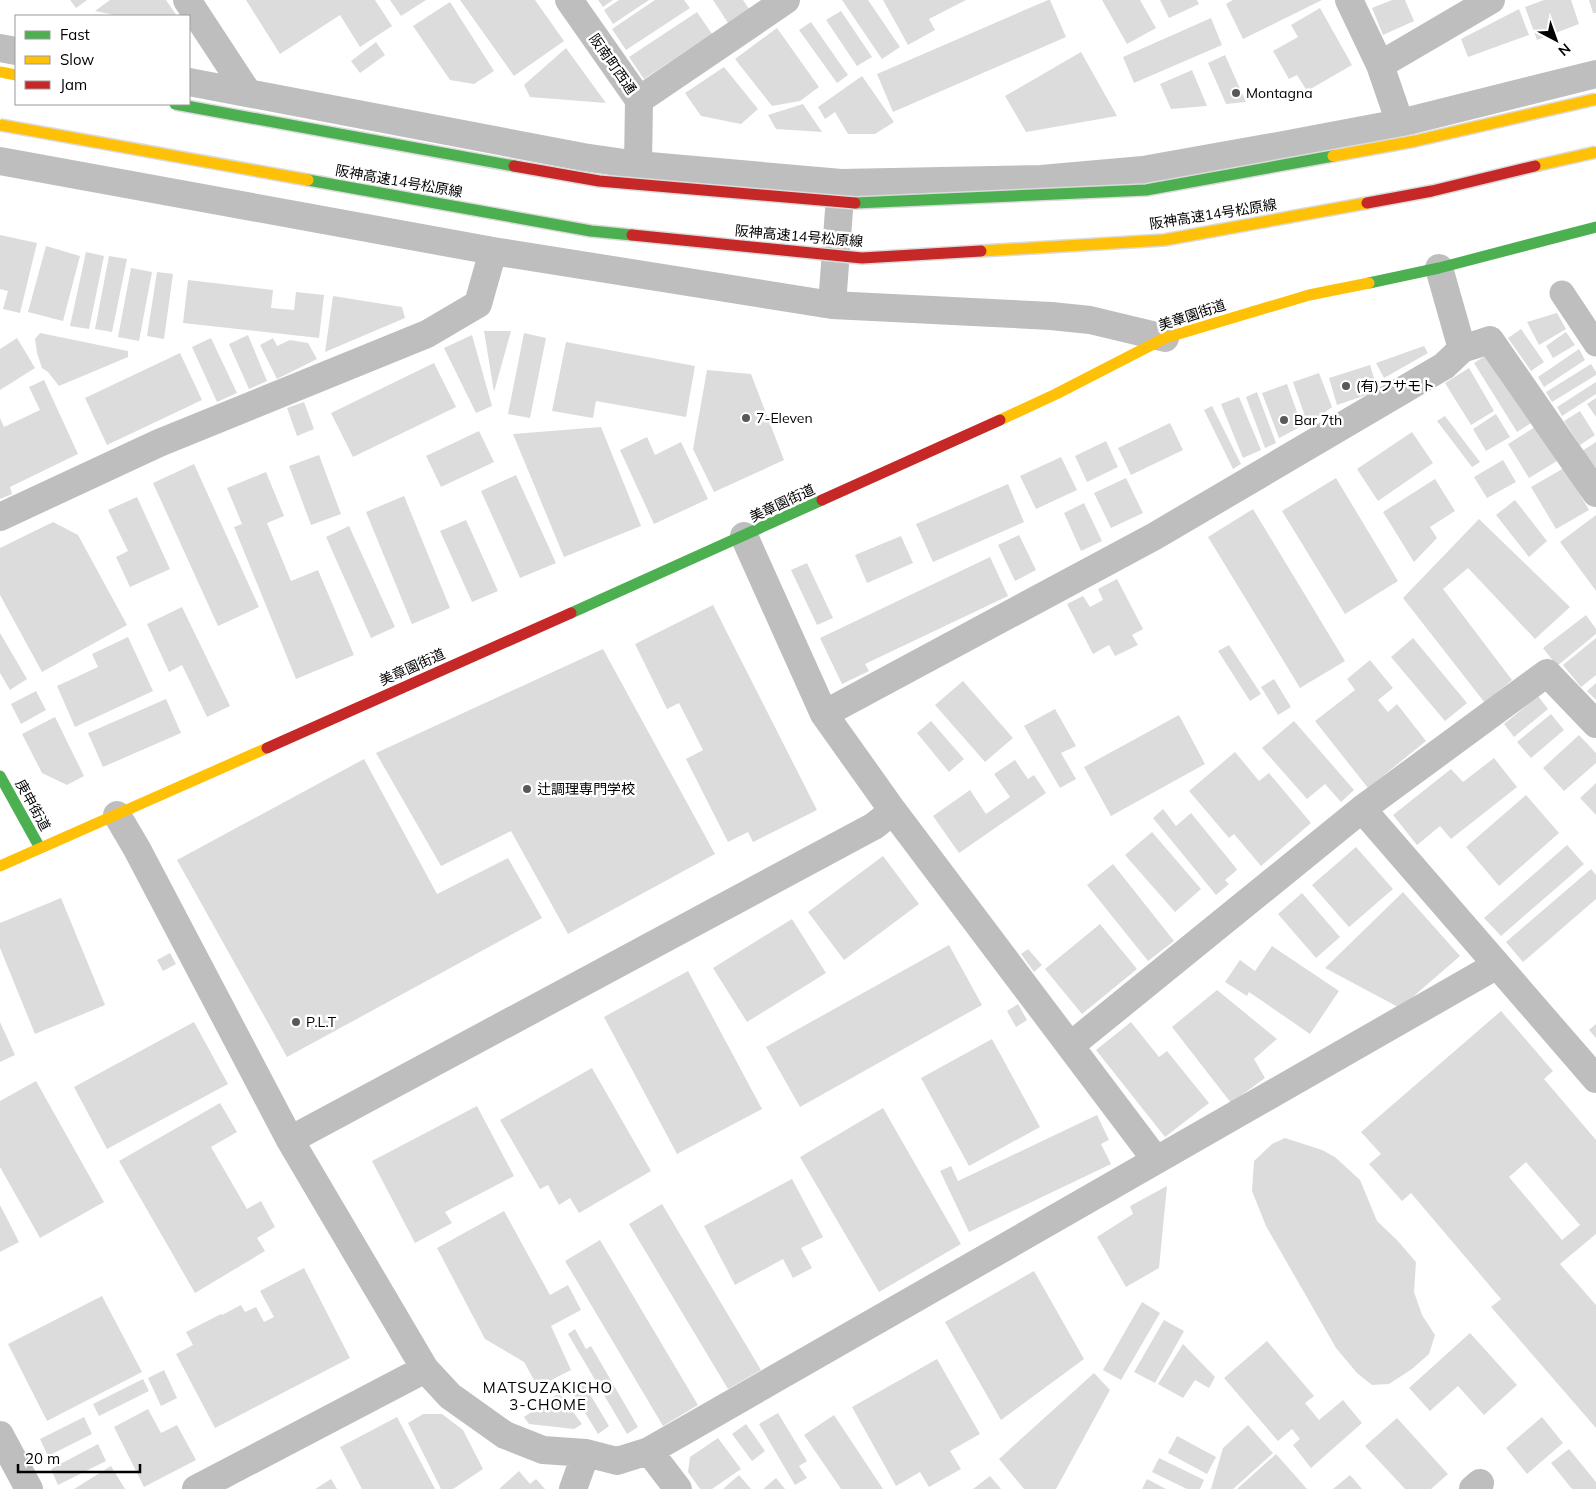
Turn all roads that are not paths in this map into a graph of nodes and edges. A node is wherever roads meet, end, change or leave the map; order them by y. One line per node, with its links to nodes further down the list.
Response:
1 (187, 0): 13 (street)
2 (568, 0): 15 (street, 阪南町西通)
3 (1349, 0): 8 (street)
4 (1491, 0): 8 (street)
5 (774, 3): 15 (street)
6 (0, 48): 7 (street)
7 (15, 51)
8 (1380, 65): 17 (street)
9 (0, 72): 11 (main road)
10 (1596, 74): 17 (street)
11 (15, 75)
12 (190, 82): 13 (street)
13 (248, 93): 21 (street)
14 (1596, 99): 16 (main road, bridge)
15 (639, 100): 21 (street, 阪南町西通)
16 (180, 105)
17 (1400, 122): 22 (street)
18 (0, 125): 19 (main road, 阪神高速14号松原線, bridge)
19 (1596, 152)
20 (0, 161): 24 (street)
21 (638, 165): 22 (street)
22 (841, 183): 27 (street)
23 (1596, 227): 25 (main road, 美章園街道)
24 (493, 251): 27 (street); 32 (street)
25 (1439, 268): 28 (main road, 美章園街道); 30 (street)
26 (1562, 293): 29 (lane)
27 (832, 305): 28 (street)
28 (1165, 338): 33 (main road, 美章園街道)
29 (1596, 344)
30 (1462, 349): 31 (street); 34 (street)
31 (1596, 493)
32 (0, 517)
33 (744, 536): 34 (street); 39 (main road, 美章園街道)
34 (824, 714): 38 (street)
35 (1596, 724): 37 (street)
36 (0, 776): 40 (main road, 庚申街道)
37 (1362, 808): 42 (street); 43 (street)
38 (893, 811): 43 (street); 45 (street)
39 (117, 815): 40 (main road, 美章園街道); 45 (street)
40 (40, 848): 41 (main road, 美章園街道)
41 (0, 866)
42 (1497, 965): 44 (street); 46 (street)
43 (1070, 1046): 46 (street)
44 (1596, 1079)
45 (290, 1140): 47 (street)
46 (1156, 1160): 49 (street)
47 (425, 1369): 50 (street); 52 (street)
48 (0, 1435): 51 (street)
49 (649, 1451): 50 (street); 54 (street)
50 (586, 1453): 53 (street)
51 (29, 1489)
52 (196, 1489)
53 (573, 1489)
54 (678, 1489)

